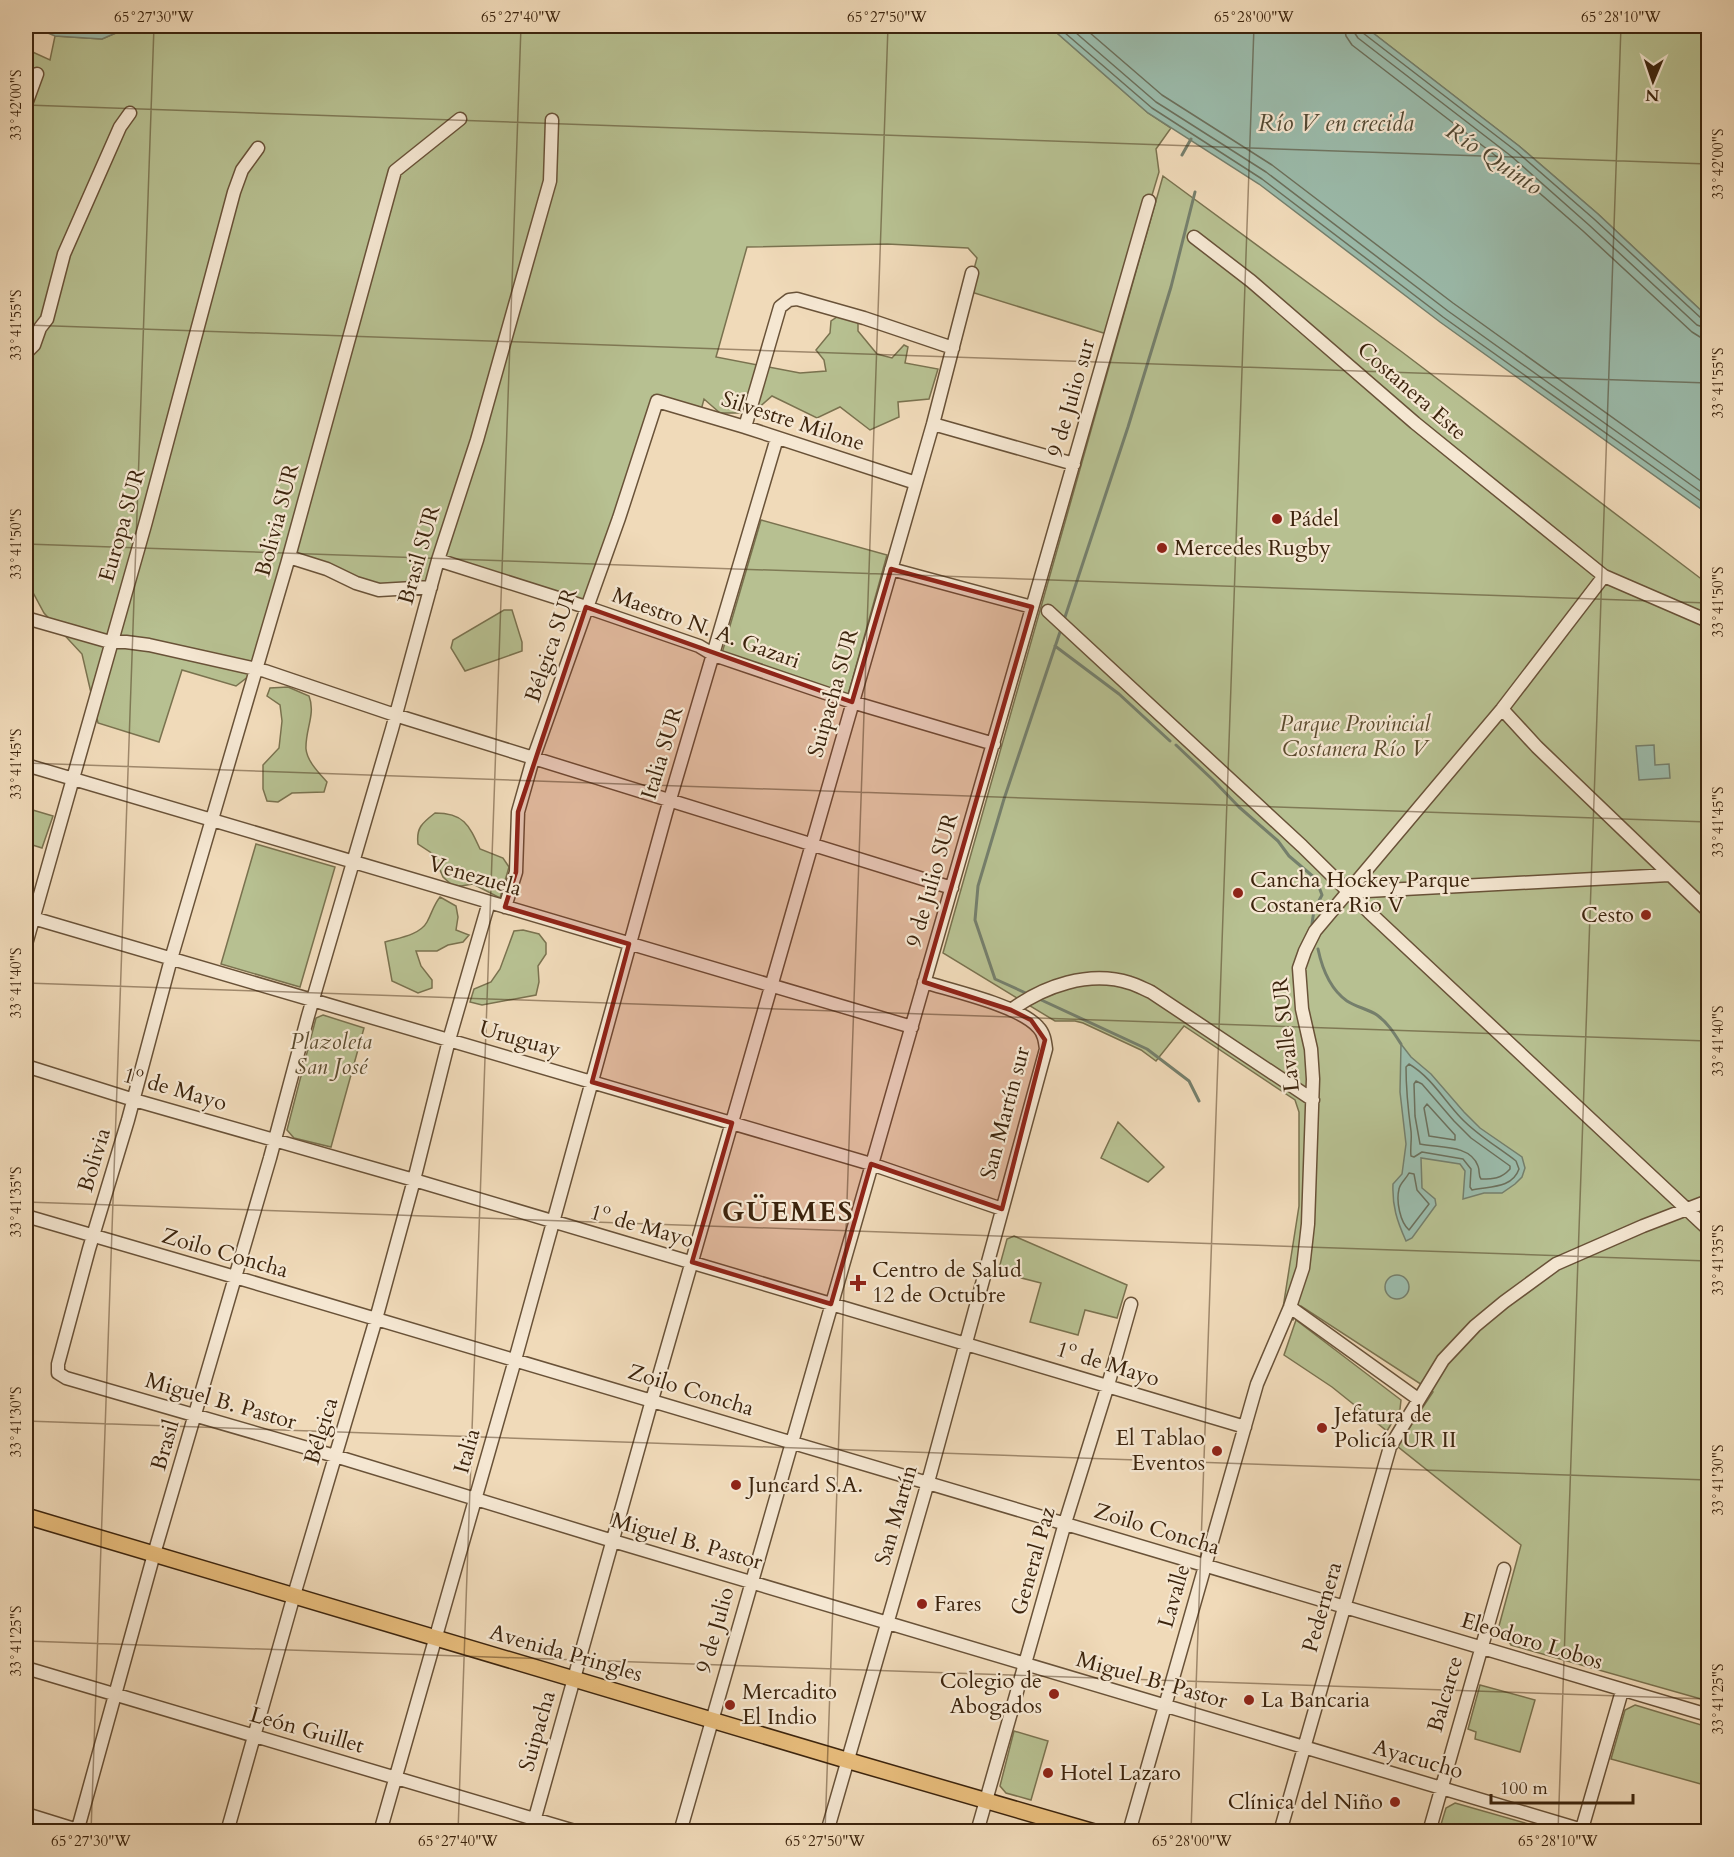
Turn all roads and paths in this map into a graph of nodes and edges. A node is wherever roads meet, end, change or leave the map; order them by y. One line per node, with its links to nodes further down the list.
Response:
1 (37, 74): 2 (street)
2 (26, 104)
3 (130, 113): 11 (street)
4 (460, 118): 18 (street, Bolivia SUR)
5 (552, 120): 19 (street, Brasil SUR)
6 (258, 148): 28 (street, Europa SUR)
7 (1149, 201): 16 (street, 9 de Julio sur)
8 (1194, 237): 21 (street, Costanera Este)
9 (972, 273): 10 (street, Suipacha SUR)
10 (953, 348): 13 (street, Suipacha SUR); 14 (street)
11 (26, 353)
12 (657, 401): 14 (street, Silvestre Milone); 23 (street, Bélgica SUR)
13 (933, 424): 16 (street); 17 (street, Suipacha SUR)
14 (745, 428): 15 (street, Silvestre Milone)
15 (777, 438): 17 (street, Silvestre Milone); 29 (street, Italia SUR)
16 (1074, 465): 24 (street, 9 de Julio sur)
17 (916, 483): 20 (street, Suipacha SUR)
18 (289, 557): 22 (street); 30 (street, Bolivia SUR)
19 (438, 560): 22 (street, Brasil SUR); 23 (street, Maestro N. A. Gazari)
20 (891, 569): 24 (street); 31 (street, Suipacha SUR)
21 (1604, 576): 27 (street, Costanera Este); 32 (street, Lavalle SUR)
22 (431, 586): 33 (street, Brasil SUR)
23 (586, 607): 29 (street, Maestro N. A. Gazari); 35 (street, Bélgica SUR)
24 (1032, 607): 34 (street, 9 de Julio SUR)
25 (1048, 611): 44 (street)
26 (26, 618): 28 (street)
27 (1708, 621)
28 (110, 642): 30 (street); 37 (street, Europa SUR)
29 (714, 655): 31 (street, Maestro N. A. Gazari); 38 (street, Italia SUR)
30 (257, 670): 33 (street); 39 (street, Bolivia SUR)
31 (852, 702): 34 (street, Maestro N. A. Gazari); 40 (street, Suipacha SUR)
32 (1502, 709): 42 (street); 44 (street, Lavalle SUR)
33 (395, 715): 35 (street); 41 (street, Brasil SUR)
34 (994, 744): 43 (street, 9 de Julio SUR)
35 (533, 759): 38 (street); 46 (street, Bélgica SUR)
36 (26, 765): 37 (street, Venezuela)
37 (71, 779): 39 (street, Venezuela); 48 (street, Europa SUR)
38 (670, 801): 40 (street); 50 (street, Italia SUR)
39 (213, 821): 41 (street, Venezuela); 51 (street, Bolivia SUR)
40 (812, 844): 43 (street); 53 (street, Suipacha SUR)
41 (353, 862): 45 (street, Venezuela); 54 (street, Brasil SUR)
42 (1669, 875): 44 (street); 47 (street)
43 (952, 888): 52 (street, 9 de Julio SUR)
44 (1348, 892): 61 (street, Lavalle SUR); 68 (street)
45 (489, 902): 46 (street, Venezuela); 57 (street)
46 (505, 907): 50 (street, Venezuela)
47 (1708, 911)
48 (29, 917): 49 (street, Europa SUR); 51 (street, Uruguay)
49 (26, 944)
50 (630, 944): 53 (street, Venezuela); 59 (street, Italia SUR)
51 (171, 959): 54 (street, Uruguay); 60 (street, Bolivia)
52 (924, 982): 55 (street); 56 (street, 9 de Julio SUR)
53 (771, 986): 56 (street, Venezuela); 62 (street, Suipacha SUR)
54 (312, 1000): 57 (street, Uruguay); 63 (street, Brasil)
55 (1011, 1010): 61 (street); 67 (street, San Martín sur)
56 (912, 1027): 64 (street, 9 de Julio SUR)
57 (449, 1040): 59 (street, Uruguay); 65 (street, Bélgica)
58 (26, 1066): 60 (street, 1º de Mayo)
59 (592, 1082): 62 (street, Uruguay); 70 (street, Italia)
60 (134, 1100): 63 (street, 1º de Mayo); 72 (street, Bolivia)
61 (1313, 1100): 77 (street, Lavalle SUR)
62 (732, 1123): 64 (street, Uruguay); 73 (street, Suipacha)
63 (274, 1140): 65 (street, 1º de Mayo); 74 (street, Brasil)
64 (872, 1164): 67 (street, Uruguay); 75 (street, 9 de Julio)
65 (414, 1180): 70 (street, 1º de Mayo); 78 (street, Bélgica)
66 (1708, 1202): 68 (street, Pedernera)
67 (1002, 1209): 79 (street, San Martín)
68 (1688, 1210): 71 (street); 83 (street, Pedernera)
69 (26, 1216): 72 (street, Zoilo Concha)
70 (553, 1221): 73 (street, 1º de Mayo); 80 (street, Italia)
71 (1708, 1229)
72 (93, 1237): 74 (street, Zoilo Concha); 81 (street, Bolivia)
73 (692, 1262): 75 (street, 1º de Mayo); 84 (street, Suipacha)
74 (235, 1277): 78 (street, Zoilo Concha); 85 (street, Brasil)
75 (831, 1304): 79 (street, 1º de Mayo); 87 (street, 9 de Julio)
76 (1131, 1304): 82 (street, General Paz)
77 (1290, 1306): 83 (street); 86 (street, Lavalle)
78 (376, 1319): 80 (street, Zoilo Concha); 88 (street, Bélgica)
79 (965, 1343): 82 (street, 1º de Mayo); 89 (street, San Martín)
80 (515, 1360): 84 (street, Zoilo Concha); 90 (street, Italia)
81 (58, 1373): 85 (street, Miguel B. Pastor)
82 (1108, 1385): 86 (street, 1º de Mayo); 92 (street, General Paz)
83 (1418, 1400): 99 (street, Pedernera)
84 (652, 1401): 87 (street, Zoilo Concha); 93 (street, Suipacha)
85 (195, 1416): 88 (street, Miguel B. Pastor); 94 (street, Brasil)
86 (1245, 1427): 95 (street, Lavalle)
87 (791, 1442): 89 (street, Zoilo Concha); 97 (street, 9 de Julio)
88 (335, 1456): 90 (street, Miguel B. Pastor); 98 (street, Bélgica)
89 (928, 1482): 92 (street, Zoilo Concha); 100 (street, San Martín)
90 (475, 1498): 93 (street, Miguel B. Pastor); 101 (street, Italia)
91 (26, 1516): 94 (main road, Avenida Pringles)
92 (1065, 1523): 95 (street, Zoilo Concha); 103 (street, General Paz)
93 (613, 1541): 97 (street, Miguel B. Pastor); 105 (street, Suipacha)
94 (154, 1554): 98 (main road, Avenida Pringles); 107 (street, Brasil)
95 (1204, 1564): 99 (street, Zoilo Concha); 108 (street, Lavalle)
96 (1504, 1569): 102 (street, Balcarce)
97 (751, 1582): 100 (street, Miguel B. Pastor); 110 (street, 9 de Julio)
98 (294, 1595): 101 (main road, Avenida Pringles); 111 (street, Bélgica)
99 (1343, 1608): 102 (street, Eleodoro Lobos); 112 (street, Pedernera)
100 (888, 1622): 103 (street, Miguel B. Pastor); 113 (street, San Martín)
101 (435, 1638): 105 (main road, Avenida Pringles); 114 (street, Italia)
102 (1481, 1647): 106 (street, Eleodoro Lobos); 115 (street, Balcarce)
103 (1025, 1664): 108 (street, Miguel B. Pastor); 116 (street, General Paz)
104 (26, 1668): 107 (street, León Guillet)
105 (573, 1678): 110 (main road, Avenida Pringles); 118 (street, Suipacha)
106 (1622, 1690): 109 (street, Eleodoro Lobos); 120 (street)
107 (115, 1695): 111 (street, León Guillet); 119 (street, Brasil)
108 (1165, 1705): 112 (street, Miguel B. Pastor); 129 (street, Lavalle)
109 (1708, 1715)
110 (711, 1720): 113 (main road, Avenida Pringles); 125 (street, 9 de Julio)
111 (254, 1737): 114 (street, León Guillet); 121 (street, Bélgica)
112 (1304, 1748): 115 (street, Ayacucho); 130 (street, Pedernera)
113 (846, 1760): 116 (main road, Avenida Pringles); 126 (street, San Martín)
114 (396, 1778): 118 (street, León Guillet); 122 (street, Italia)
115 (1441, 1788): 120 (street, Ayacucho); 131 (street, Balcarce)
116 (986, 1800): 127 (street, General Paz); 128 (main road, Avenida Pringles)
117 (26, 1814): 119 (street)
118 (534, 1819): 123 (street, Suipacha); 124 (street, León Guillet)
119 (80, 1831)
120 (1584, 1831)
121 (227, 1832)
122 (380, 1832)
123 (531, 1832)
124 (578, 1832)
125 (680, 1832)
126 (827, 1832)
127 (977, 1832)
128 (1094, 1832)
129 (1129, 1832)
130 (1280, 1832)
131 (1429, 1832)

